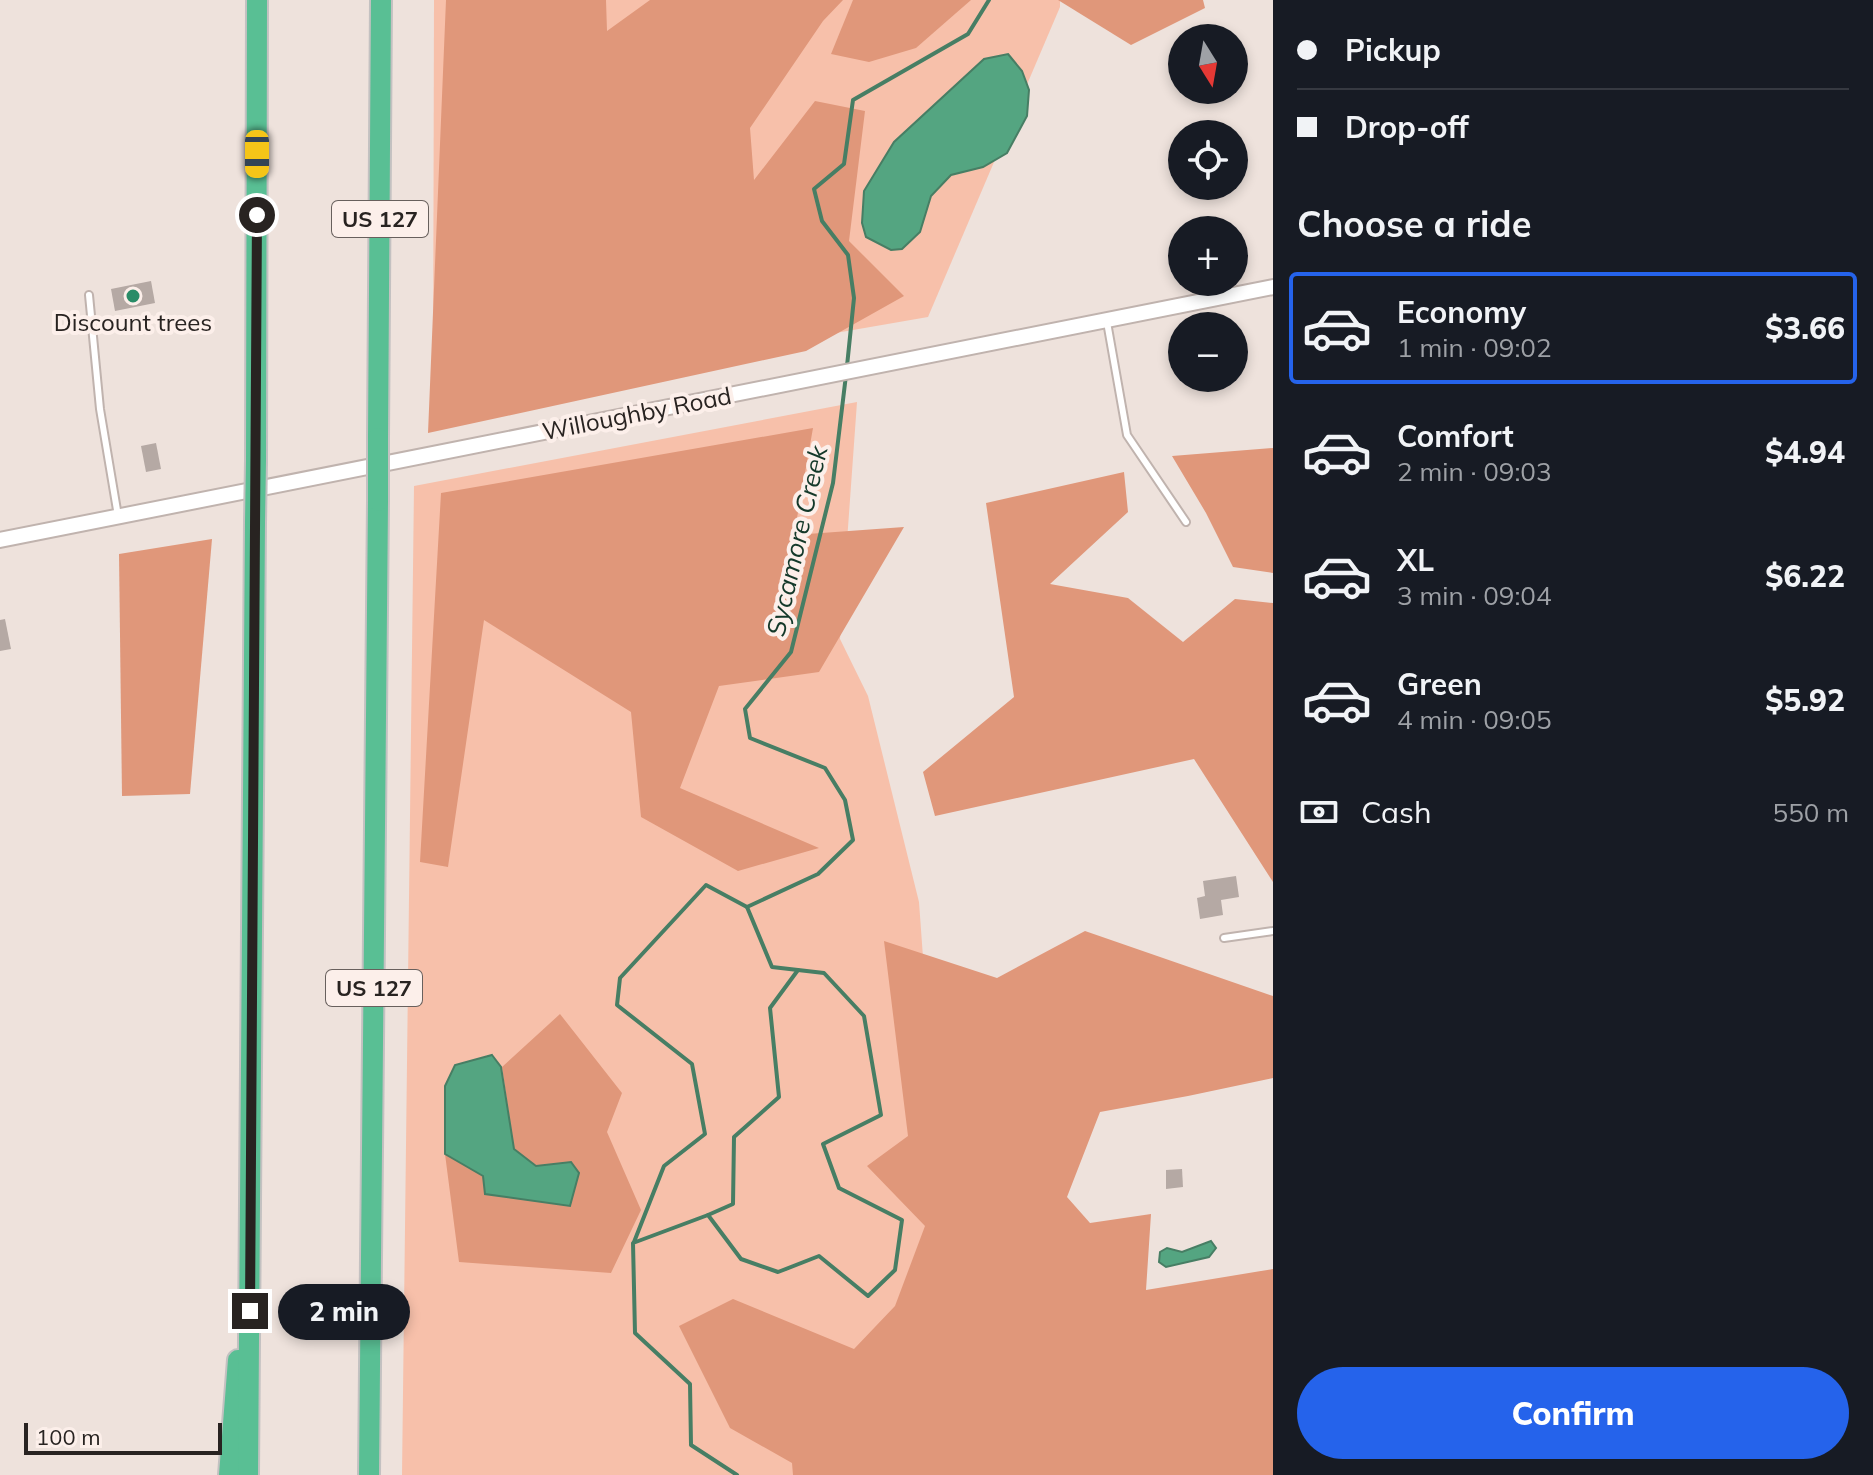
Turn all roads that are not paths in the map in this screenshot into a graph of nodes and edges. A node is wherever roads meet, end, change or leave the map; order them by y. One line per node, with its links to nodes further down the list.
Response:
1 (257, 0): 11 (highway, bridge)
2 (381, 0): 14 (highway, US 127, bridge)
3 (1273, 287): 5 (street, Willoughby Road)
4 (89, 295): 6 (lane)
5 (1107, 322): 6 (street, Willoughby Road); 7 (lane)
6 (118, 516): 8 (street, Willoughby Road)
7 (1186, 522)
8 (0, 540)
9 (1273, 931): 10 (lane)
10 (1224, 938)
11 (250, 1225): 12 (highway); 13 (highway)
12 (229, 1475)
13 (248, 1475)
14 (369, 1475)

